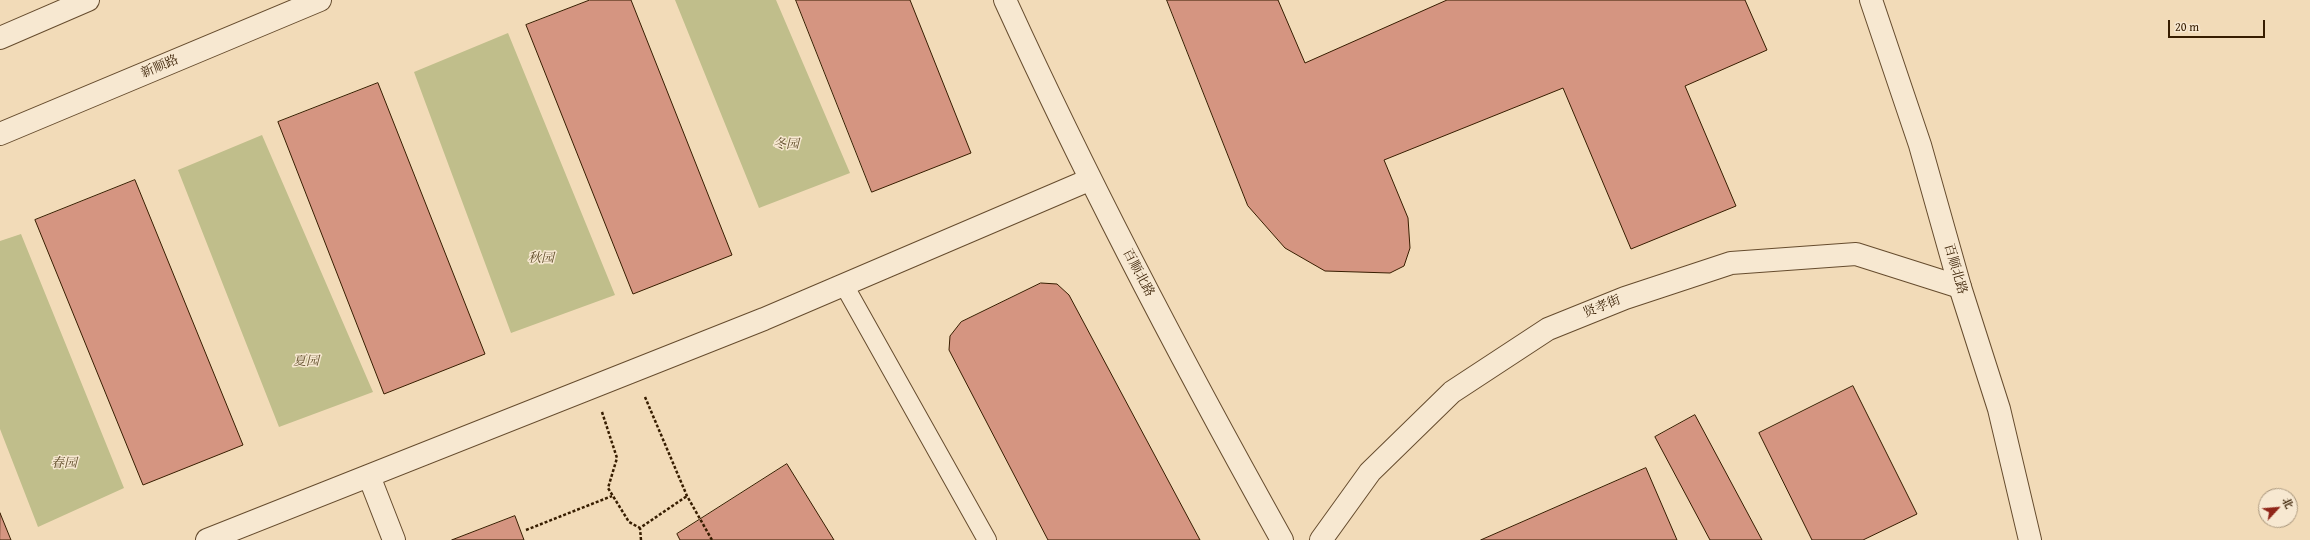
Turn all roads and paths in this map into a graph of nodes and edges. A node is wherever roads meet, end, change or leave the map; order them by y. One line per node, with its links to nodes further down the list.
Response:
1 (88, 0): 5 (street)
2 (320, 0): 6 (street, 新顺路)
3 (1005, 0): 7 (street, 百顺北路)
4 (1871, 0): 9 (street, 百顺北路)
5 (0, 38)
6 (0, 134)
7 (1089, 180): 8 (street); 22 (street, 百顺北路)
8 (844, 285): 10 (street); 21 (lane)
9 (1960, 287): 23 (street, 贤孝街); 24 (street, 百顺北路)
10 (634, 371): 11 (street); 14 (path)
11 (594, 387): 12 (street); 13 (path)
12 (370, 476): 17 (street); 18 (street)
13 (612, 496): 15 (path); 16 (path)
14 (686, 496): 15 (path); 20 (path)
15 (640, 528): 19 (path)
16 (526, 530)
17 (207, 540)
18 (394, 540)
19 (641, 540)
20 (712, 540)
21 (987, 540)
22 (1282, 540)
23 (1321, 540)
24 (2030, 540)

